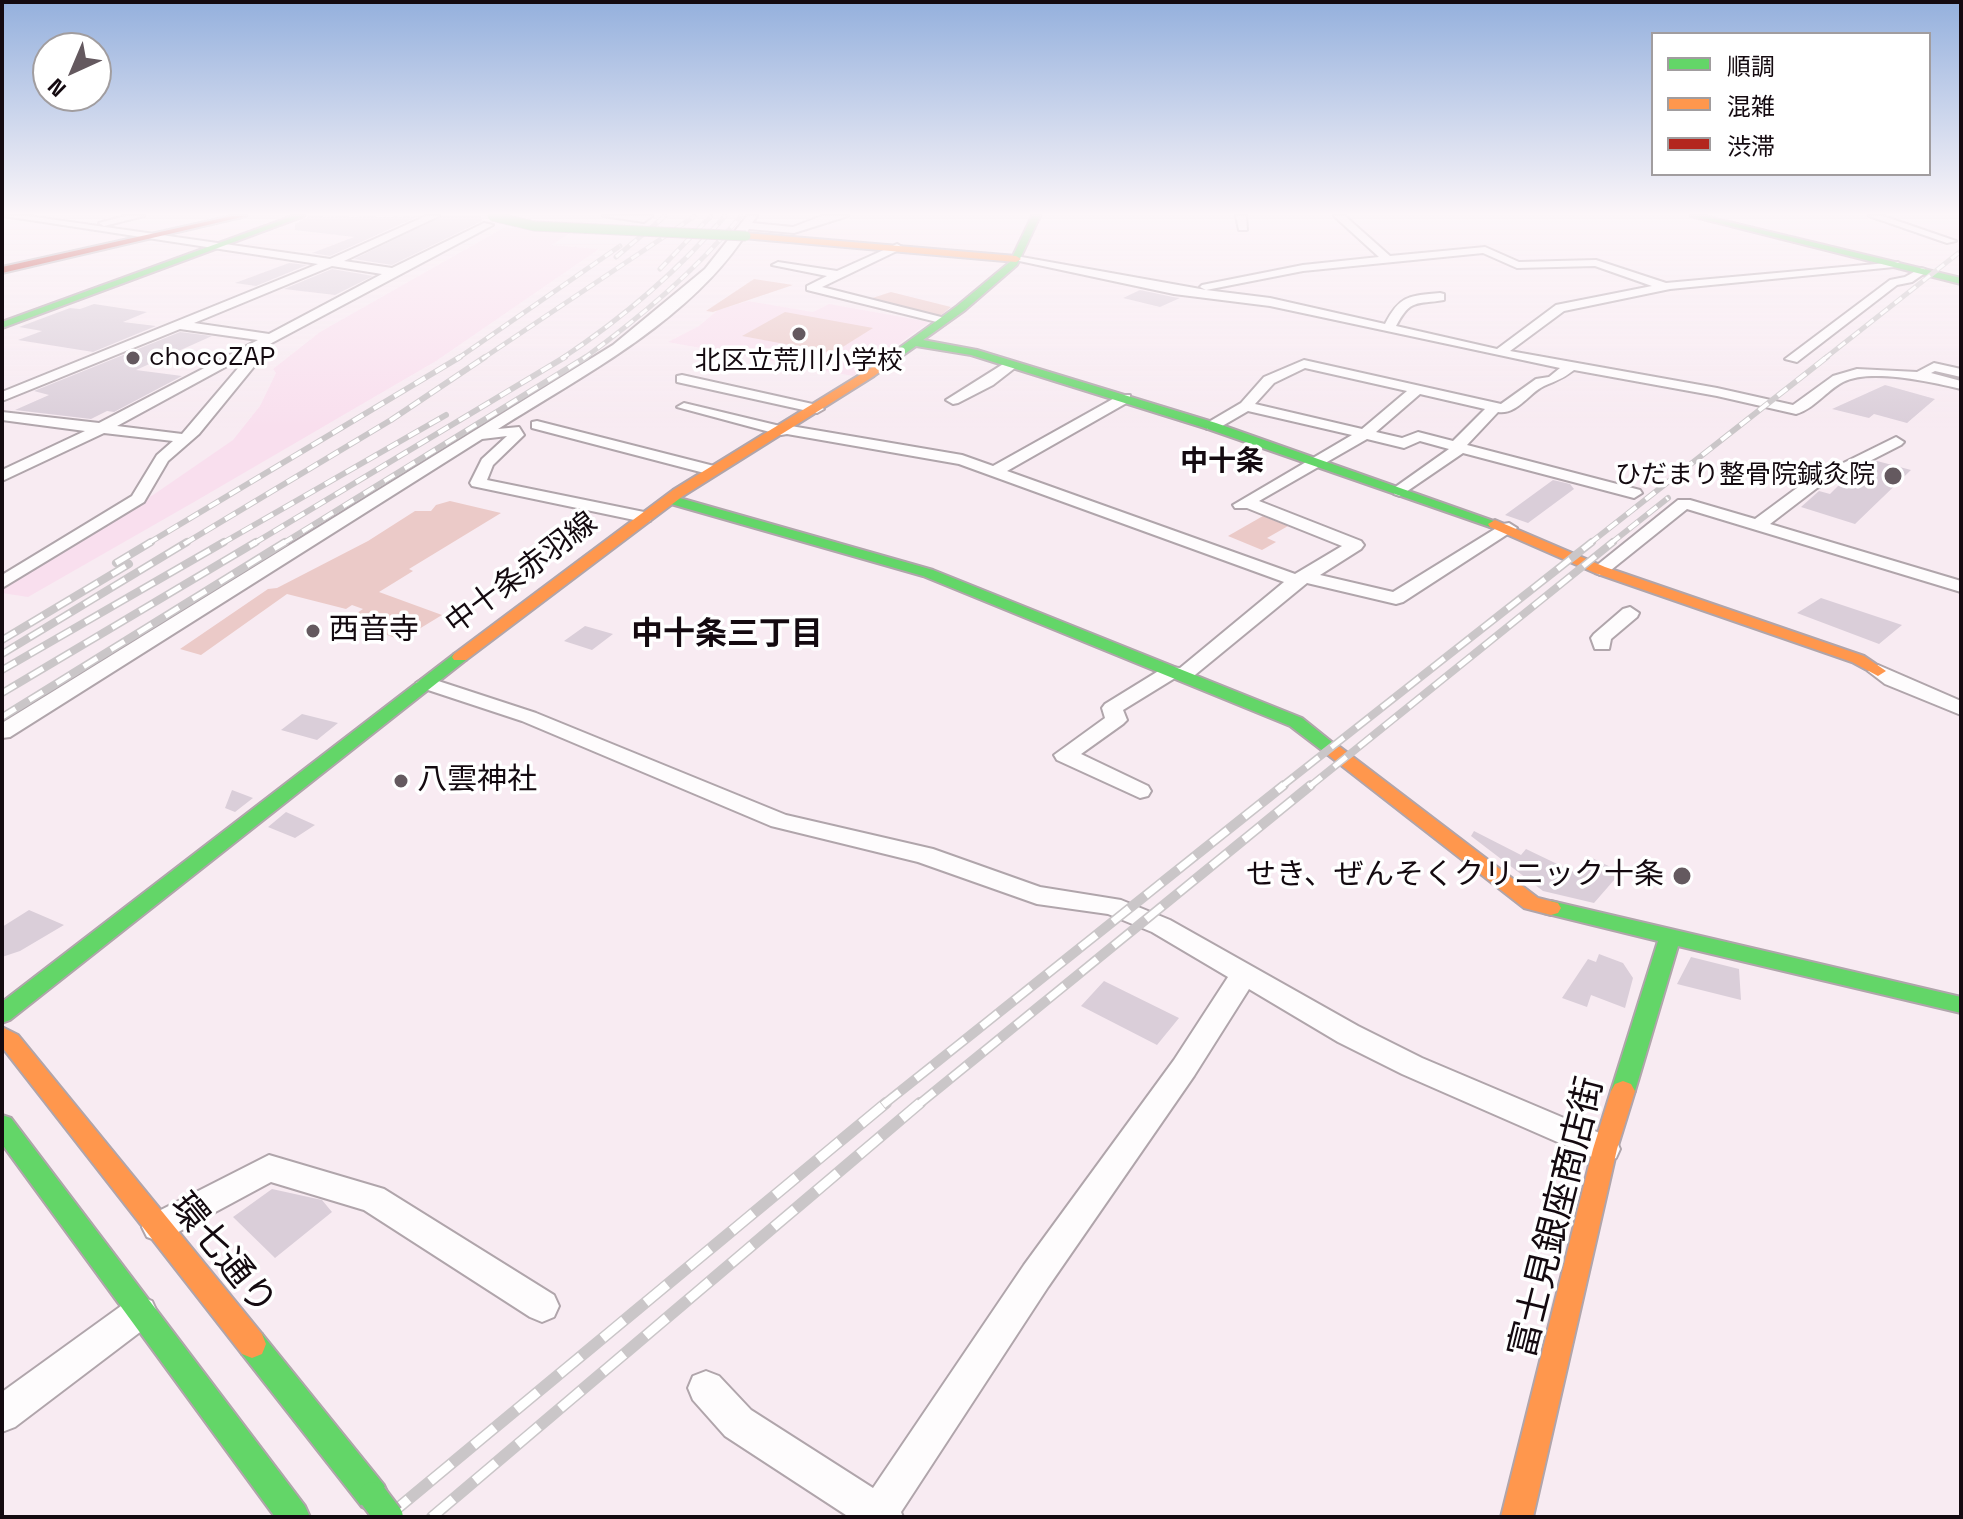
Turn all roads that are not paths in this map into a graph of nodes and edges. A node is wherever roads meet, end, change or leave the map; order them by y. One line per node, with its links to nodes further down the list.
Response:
1 (106, 287): 14 (street)
2 (272, 287): 15 (street)
3 (367, 287): 17 (street)
4 (691, 287): 44 (street)
5 (813, 287): 13 (street)
6 (987, 287): 13 (street, 中十条赤羽線)
7 (1164, 287): 11 (street)
8 (1207, 287): 11 (street)
9 (1666, 287): 19 (street)
10 (1888, 287): 21 (street)
11 (1186, 291): 16 (street)
12 (1440, 297): 16 (street)
13 (941, 321): 18 (street, 中十条赤羽線)
14 (2, 325)
15 (178, 325): 17 (street); 29 (street)
16 (1388, 329): 19 (street)
17 (274, 338): 20 (street)
18 (914, 342): 22 (street); 35 (street, 中十条赤羽線)
19 (1499, 353): 23 (street)
20 (241, 356): 39 (street); 42 (street)
21 (1792, 359)
22 (1013, 364): 30 (street); 31 (street)
23 (1570, 367): 25 (street); 34 (street)
24 (1961, 373): 25 (street)
25 (1926, 376): 27 (street)
26 (682, 379): 35 (street)
27 (1961, 385)
28 (1417, 390): 32 (street); 34 (street); 41 (street)
29 (2, 397)
30 (1125, 398): 38 (street); 48 (street)
31 (953, 400)
32 (1246, 406): 38 (street); 41 (street)
33 (684, 407): 40 (street)
34 (1495, 407): 45 (street)
35 (817, 409): 40 (street, 中十条赤羽線)
36 (2, 416): 39 (street)
37 (537, 425): 47 (street)
38 (1212, 426): 46 (street)
39 (100, 429): 42 (street); 49 (street)
40 (783, 430): 47 (street, 中十条赤羽線); 48 (street)
41 (1365, 434): 45 (street); 46 (street)
42 (182, 438): 58 (street)
43 (1896, 442): 54 (street)
44 (459, 448): 53 (street); 66 (street)
45 (1458, 448): 50 (street); 51 (street)
46 (1318, 463): 50 (street); 57 (street)
47 (712, 470): 52 (street, 中十条赤羽線)
48 (994, 472): 57 (street)
49 (2, 476)
50 (1400, 491): 55 (street)
51 (1634, 493)
52 (669, 499): 53 (street, 中十条赤羽線); 63 (street)
53 (644, 517): 64 (street, 中十条赤羽線)
54 (1758, 525): 56 (street); 59 (street)
55 (1509, 528): 56 (street); 57 (street)
56 (1600, 570): 62 (street)
57 (1301, 579): 63 (street)
58 (2, 583)
59 (1961, 587)
60 (1630, 613): 61 (street)
61 (1602, 645)
62 (1878, 671): 65 (street)
63 (1178, 673): 67 (street); 68 (street)
64 (426, 683): 69 (street); 71 (street, 中十条赤羽線)
65 (1961, 709)
66 (2, 732)
67 (1140, 791)
68 (1670, 936): 70 (street); 74 (street, 富士見銀座商店街)
69 (1245, 973): 74 (street); 80 (street)
70 (1961, 1005)
71 (2, 1014)
72 (2, 1036): 75 (street, 環七通り)
73 (2, 1125): 77 (street)
74 (1605, 1149): 83 (street, 富士見銀座商店街)
75 (158, 1227): 76 (street); 82 (street, 環七通り, bridge)
76 (542, 1306)
77 (140, 1312): 79 (street); 81 (street)
78 (706, 1388): 80 (street)
79 (2, 1414)
80 (881, 1515)
81 (294, 1517)
82 (389, 1517)
83 (1517, 1517)

